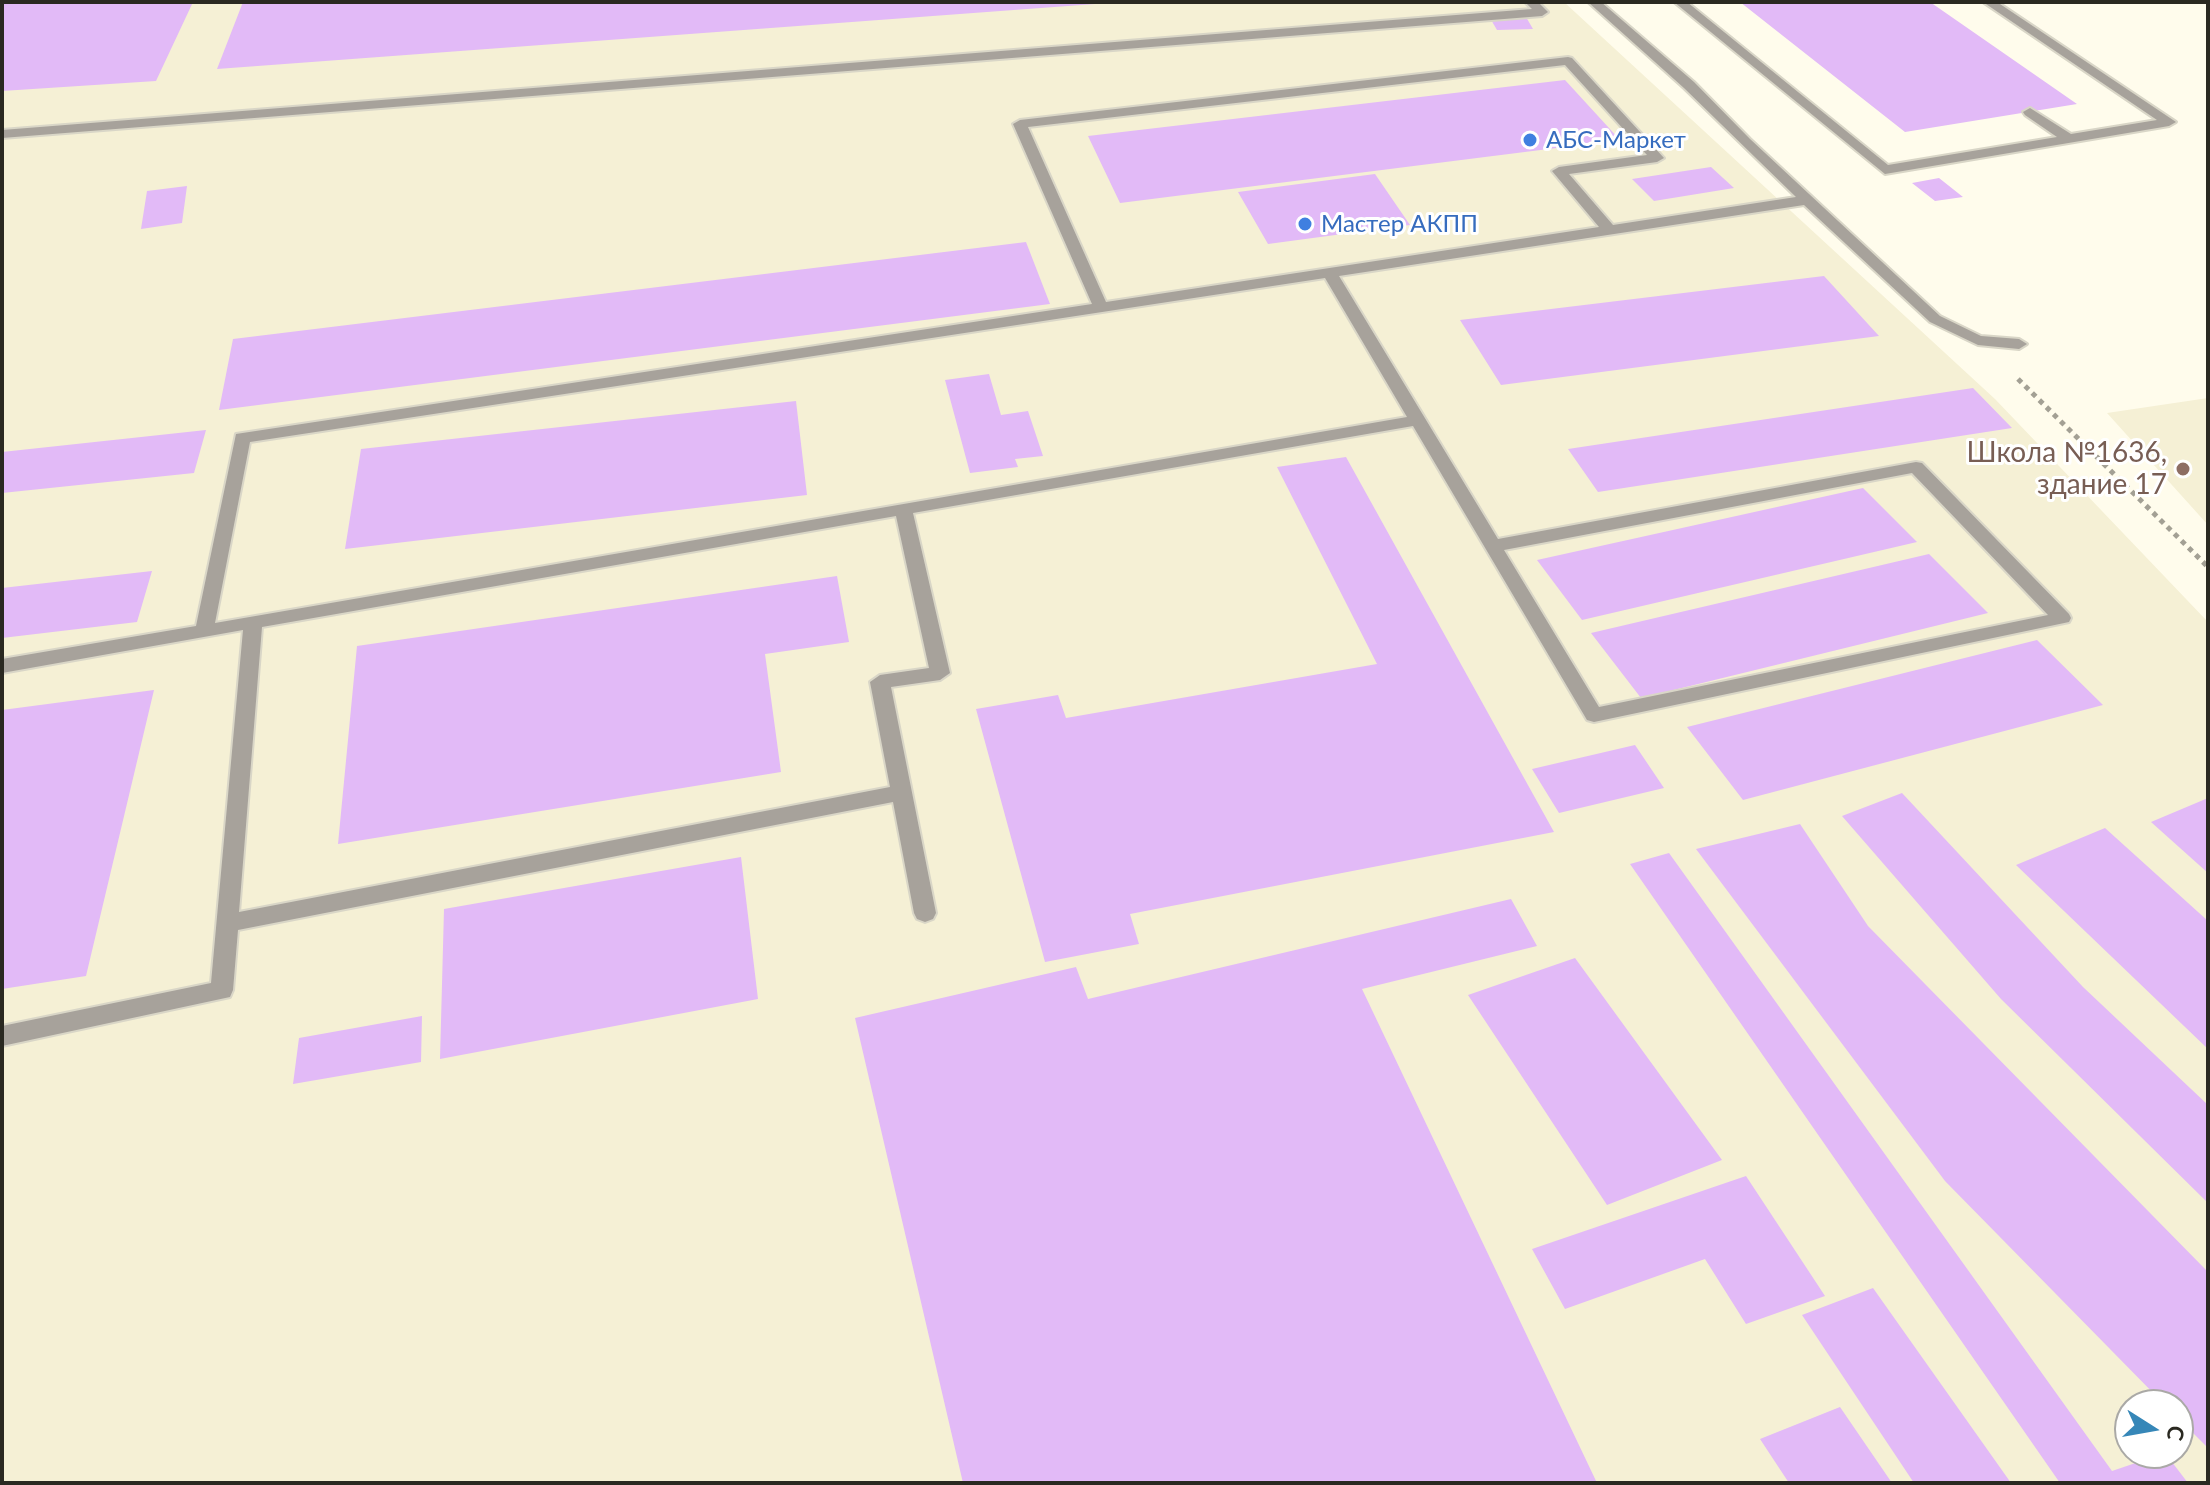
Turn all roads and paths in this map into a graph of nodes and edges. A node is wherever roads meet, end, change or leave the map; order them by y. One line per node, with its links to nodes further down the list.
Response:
1 (1531, 2): 6 (lane)
2 (1594, 2): 8 (lane)
3 (1680, 2): 7 (lane)
4 (1989, 2): 7 (lane)
5 (2030, 112): 7 (lane)
6 (2, 134)
7 (2069, 139)
8 (1807, 200): 9 (lane); 12 (lane)
9 (1610, 231): 10 (lane); 11 (lane)
10 (1330, 274): 11 (lane); 14 (lane)
11 (1101, 308): 19 (lane)
12 (1978, 340): 13 (lane); 17 (path)
13 (2019, 344)
14 (1418, 420): 15 (lane); 16 (lane)
15 (903, 509): 18 (lane); 21 (lane)
16 (1493, 546): 16 (lane)
17 (2208, 567)
18 (253, 622): 19 (lane); 23 (lane)
19 (204, 631): 20 (lane)
20 (2, 666)
21 (901, 793): 22 (lane); 23 (lane)
22 (925, 913)
23 (227, 923): 24 (lane)
24 (2, 1036)

